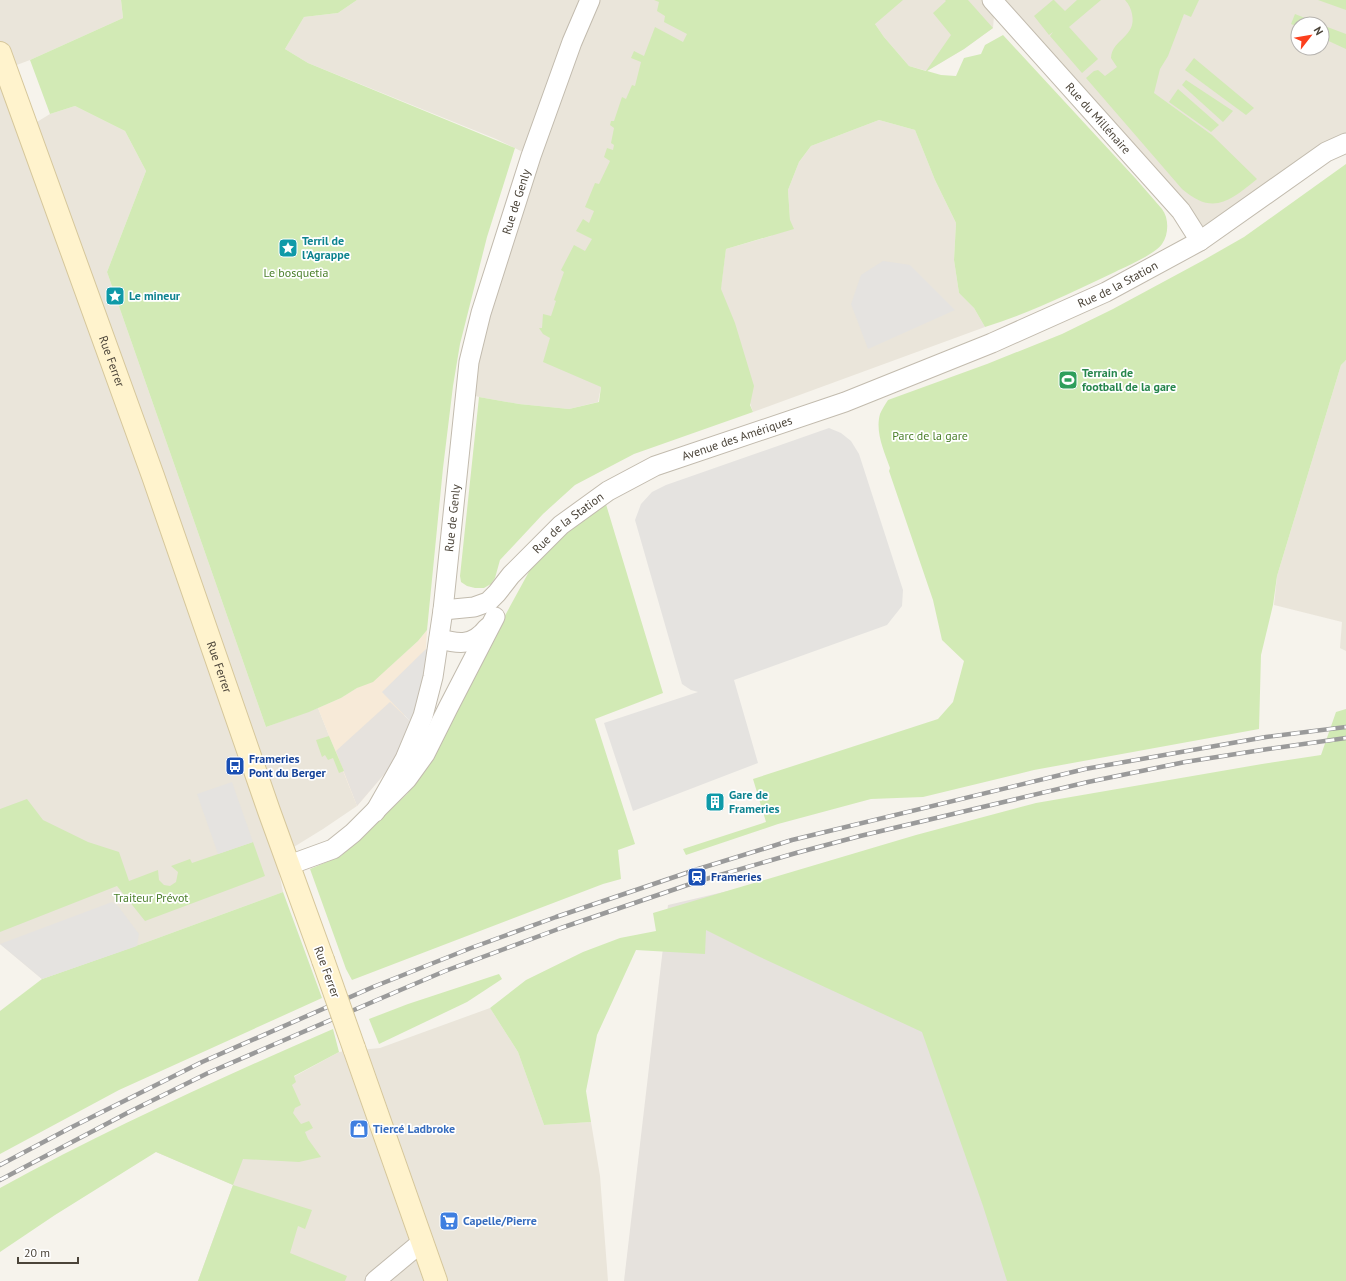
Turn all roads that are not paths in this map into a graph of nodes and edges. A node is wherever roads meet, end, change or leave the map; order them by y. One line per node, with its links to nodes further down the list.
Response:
1 (590, 0): 9 (street, Rue de Genly)
2 (992, 0): 5 (street, Rue du Millénaire)
3 (0, 53): 13 (main road, Rue Ferrer)
4 (1346, 143): 5 (street, Rue de la Station)
5 (1200, 241): 6 (street, Rue de la Station)
6 (870, 391): 7 (street, Avenue des Amériques)
7 (608, 491): 8 (street, Rue de la Station)
8 (530, 557): 9 (street, Rue de la Station); 10 (street, Rue de la Station)
9 (443, 610): 11 (street, Rue de Genly)
10 (495, 617): 11 (street, Rue de la Station); 12 (street)
11 (439, 640): 12 (street, Rue de Genly)
12 (375, 812): 13 (street)
13 (289, 865): 14 (main road, Rue Ferrer, bridge)
14 (422, 1241): 15 (street); 16 (main road, Rue Ferrer)
15 (375, 1281)
16 (436, 1281)

